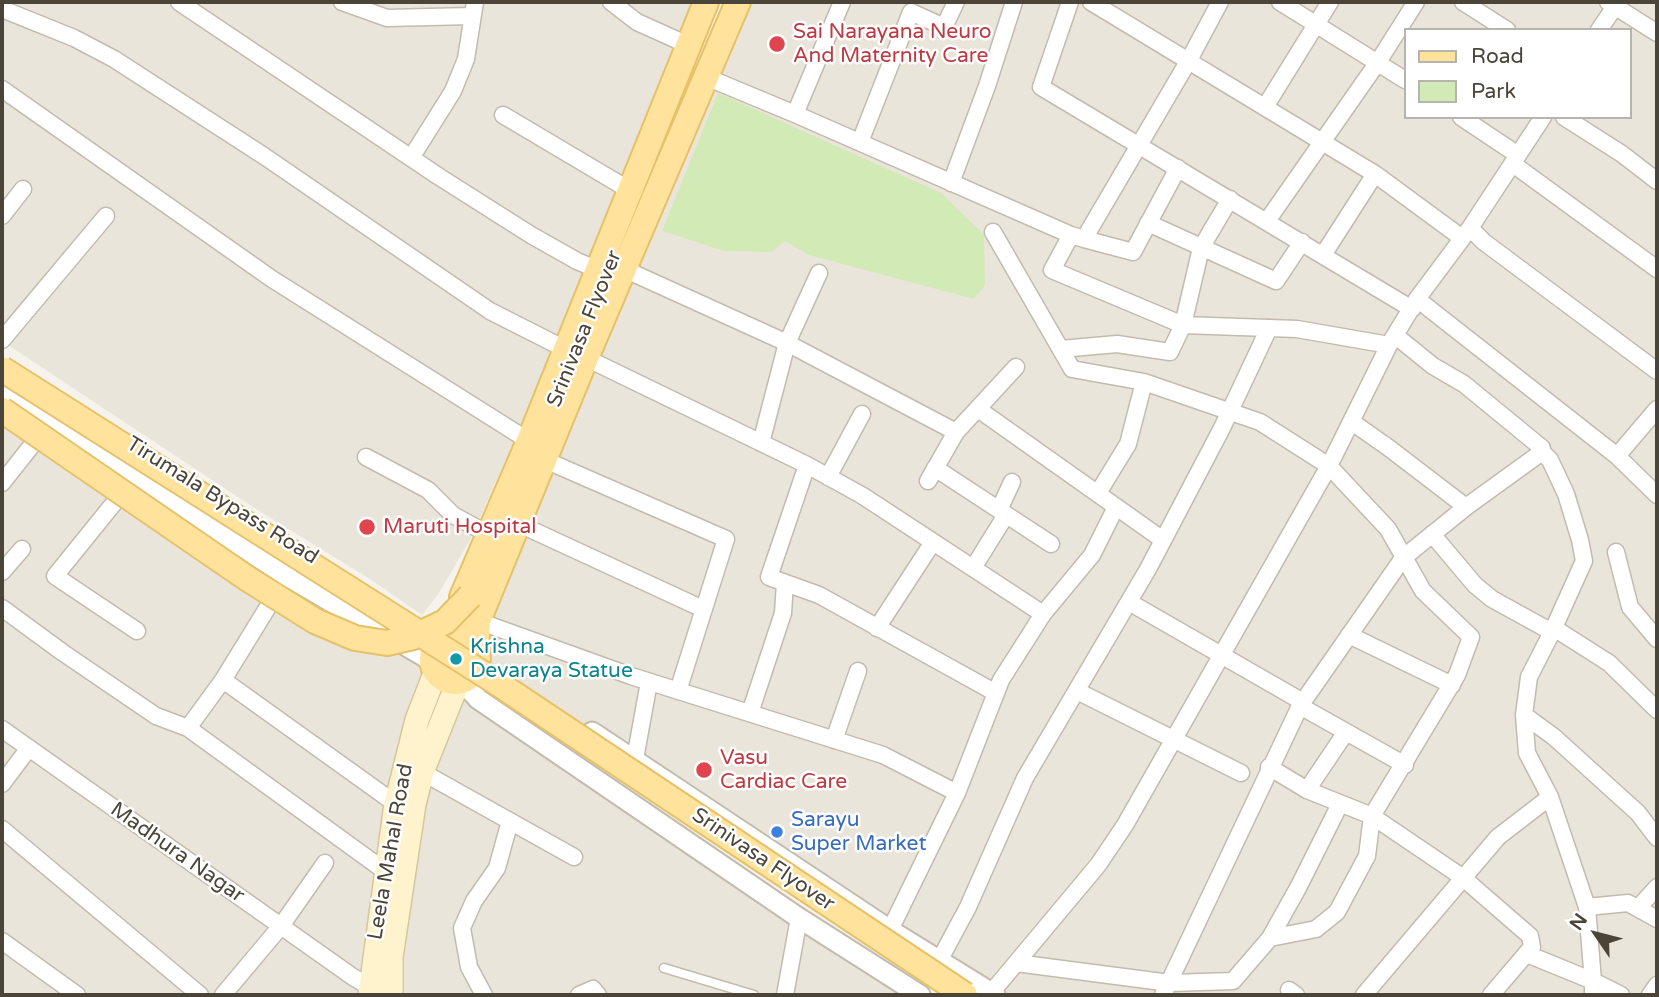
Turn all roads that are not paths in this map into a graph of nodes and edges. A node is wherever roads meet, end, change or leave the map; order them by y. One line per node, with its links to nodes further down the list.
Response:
1 (179, 2): 39 (street)
2 (342, 2): 19 (street)
3 (611, 2): 24 (street)
4 (706, 2): 24 (main road)
5 (723, 2): 78 (main road, Srinivasa Flyover, bridge)
6 (738, 2): 27 (main road)
7 (842, 2): 31 (street)
8 (956, 2): 37 (street)
9 (1014, 2): 44 (street)
10 (1070, 2): 38 (street)
11 (1091, 2): 25 (street)
12 (1220, 2): 25 (street)
13 (1280, 2): 20 (street)
14 (1329, 2): 20 (street)
15 (1416, 2): 26 (street)
16 (1463, 2): 21 (street)
17 (1614, 3): 22 (street); 23 (street)
18 (2, 9): 69 (street)
19 (473, 9): 39 (street)
20 (1316, 24): 26 (street); 30 (street)
21 (1504, 28)
22 (1600, 28)
23 (1657, 33)
24 (688, 45): 46 (main road)
25 (1189, 60): 30 (street); 38 (street)
26 (1378, 62): 28 (street); 36 (street)
27 (705, 77): 31 (street); 58 (main road)
28 (1404, 79)
29 (2, 89): 85 (street)
30 (1265, 107): 36 (street)
31 (795, 114): 37 (street)
32 (503, 115): 46 (street)
33 (1464, 119): 40 (street)
34 (1542, 119): 40 (street)
35 (1567, 119): 43 (street)
36 (1322, 141): 42 (street); 50 (street)
37 (860, 142): 44 (street)
38 (1138, 145): 41 (street); 54 (street)
39 (411, 158): 60 (street)
40 (1516, 159): 53 (street); 59 (street)
41 (1178, 168): 47 (street); 51 (street)
42 (1376, 174): 53 (street); 57 (street)
43 (1657, 181)
44 (951, 183): 54 (street)
45 (23, 189): 48 (street)
46 (631, 191): 60 (main road)
47 (1230, 199): 50 (street); 56 (street)
48 (2, 216)
49 (106, 216): 65 (street)
50 (1266, 221): 55 (street)
51 (1148, 223): 54 (street); 56 (street)
52 (993, 232): 68 (street)
53 (1466, 233): 62 (street); 73 (street)
54 (1078, 237): 63 (street)
55 (1302, 242): 56 (street); 57 (street)
56 (1201, 248): 63 (street)
57 (1323, 255): 62 (street)
58 (624, 269): 67 (street); 69 (main road)
59 (1657, 269)
60 (597, 270): 69 (main road)
61 (819, 273): 67 (street)
62 (1414, 304): 66 (street); 88 (street)
63 (1183, 325): 64 (street); 68 (street)
64 (1269, 328): 66 (street); 80 (street)
65 (2, 340)
66 (1393, 341): 83 (street); 87 (street)
67 (786, 343): 84 (street); 86 (street)
68 (1060, 349): 75 (street)
69 (576, 354): 85 (main road); 86 (street); 90 (main road)
70 (2, 361): 124 (street, Tirumala Bypass Road)
71 (1016, 367): 77 (street)
72 (2, 369): 191 (main road, Srinivasa Flyover, bridge)
73 (1657, 371)
74 (2, 382): 190 (main road, Srinivasa Flyover)
75 (1144, 382): 80 (street); 97 (street)
76 (2, 391): 82 (street, Tirumala Bypass Road)
77 (978, 408): 84 (street); 97 (street)
78 (2, 410)
79 (1657, 410): 88 (street)
80 (1230, 412): 92 (street); 105 (street)
81 (862, 414): 94 (street)
82 (50, 422): 93 (street, Tirumala Bypass Road); 96 (street)
83 (1352, 422): 92 (street); 100 (street)
84 (956, 432): 101 (street)
85 (528, 441): 103 (main road)
86 (761, 443): 91 (street)
87 (1542, 452): 100 (street); 120 (street)
88 (1617, 456): 98 (street)
89 (366, 457): 103 (street)
90 (545, 460): 102 (main road); 117 (street)
91 (807, 466): 94 (street); 114 (street)
92 (1329, 466): 110 (street); 125 (street)
93 (135, 476): 113 (street, Tirumala Bypass Road); 121 (street)
94 (828, 477): 106 (street)
95 (1012, 482): 101 (street)
96 (2, 483)
97 (1098, 493): 99 (street)
98 (1657, 495)
99 (1116, 506): 105 (street); 118 (street)
100 (1466, 507): 104 (street)
101 (1003, 512): 107 (street); 111 (street)
102 (519, 524): 117 (street); 124 (main road)
103 (488, 534): 124 (main road)
104 (1432, 534): 110 (street); 120 (street)
105 (1164, 540): 115 (street)
106 (933, 542): 111 (street); 119 (street)
107 (1051, 544)
108 (22, 549): 112 (street)
109 (1616, 552): 123 (street)
110 (1403, 558): 122 (street); 130 (street)
111 (973, 568): 118 (street)
112 (2, 572)
113 (286, 576): 127 (street, Tirumala Bypass Road); 128 (street)
114 (785, 583): 119 (street); 136 (street)
115 (1129, 602): 125 (street); 132 (street)
116 (2, 608): 138 (street)
117 (703, 609): 131 (street)
118 (1043, 614): 133 (street)
119 (877, 628): 133 (street)
120 (1553, 630): 135 (street); 137 (street)
121 (136, 631)
122 (1349, 635): 130 (street); 134 (street)
123 (1657, 639)
124 (468, 641): 127 (main road); 127 (main road); 129 (street); 144 (street, Tirumala Bypass Road)
125 (1221, 655): 134 (street); 141 (street)
126 (858, 671): 142 (street)
127 (447, 674): 147 (main road, Leela Mahal Road); 153 (main road, Leela Mahal Road); 166 (street, Tirumala Bypass Road)
128 (223, 680): 138 (street); 153 (street)
129 (649, 682): 131 (street); 144 (street)
130 (1451, 685): 145 (street)
131 (678, 691): 136 (street)
132 (1077, 691): 141 (street); 173 (street)
133 (996, 693): 151 (street)
134 (1301, 704): 140 (street); 146 (street)
135 (1657, 710)
136 (750, 713): 142 (street)
137 (1524, 715): 152 (street); 158 (street)
138 (188, 728): 161 (street)
139 (2, 729): 143 (street, Madhura Nagar)
140 (1346, 732): 145 (street); 150 (street)
141 (1173, 739): 148 (street); 174 (street)
142 (834, 740): 151 (street)
143 (29, 748): 149 (street); 168 (street, Madhura Nagar)
144 (635, 759): 169 (street, Tirumala Bypass Road)
145 (1405, 765): 155 (street)
146 (1269, 767): 150 (street); 179 (street)
147 (422, 772): 156 (street); 177 (main road, Leela Mahal Road)
148 (1241, 773)
149 (2, 784)
150 (1307, 790): 154 (street)
151 (957, 793): 169 (street)
152 (1550, 797): 162 (street); 164 (street)
153 (396, 804): 161 (main road, Leela Mahal Road)
154 (1340, 804): 155 (street); 170 (street)
155 (1372, 816): 162 (street); 170 (street)
156 (510, 821): 159 (street); 184 (street)
157 (2, 829): 182 (street)
158 (1657, 838)
159 (574, 857)
160 (325, 863): 168 (street)
161 (385, 871): 177 (main road, Leela Mahal Road)
162 (1462, 877): 172 (street); 192 (street)
163 (1657, 887): 165 (street)
164 (1587, 907): 165 (street); 178 (street)
165 (1637, 908): 167 (street)
166 (799, 918): 188 (street); 189 (street, Tirumala Bypass Road)
167 (1657, 919)
168 (281, 926): 177 (street, Madhura Nagar); 183 (street)
169 (890, 930): 173 (street, Tirumala Bypass Road)
170 (1270, 938): 179 (street)
171 (2, 941): 181 (street)
172 (1527, 954): 178 (street); 193 (street)
173 (939, 961): 180 (street, Tirumala Bypass Road)
174 (1016, 963): 179 (street); 180 (street)
175 (664, 968): 187 (lane)
176 (1657, 985): 195 (street)
177 (375, 988)
178 (1593, 988): 194 (street)
179 (1167, 989)
180 (993, 994)
181 (77, 995)
182 (200, 995)
183 (223, 995)
184 (484, 995)
185 (579, 995): 186 (street)
186 (598, 995)
187 (754, 995)
188 (785, 995)
189 (919, 995)
190 (939, 995)
191 (965, 995)
192 (1364, 995)
193 (1491, 995)
194 (1621, 995)
195 (1650, 995)

